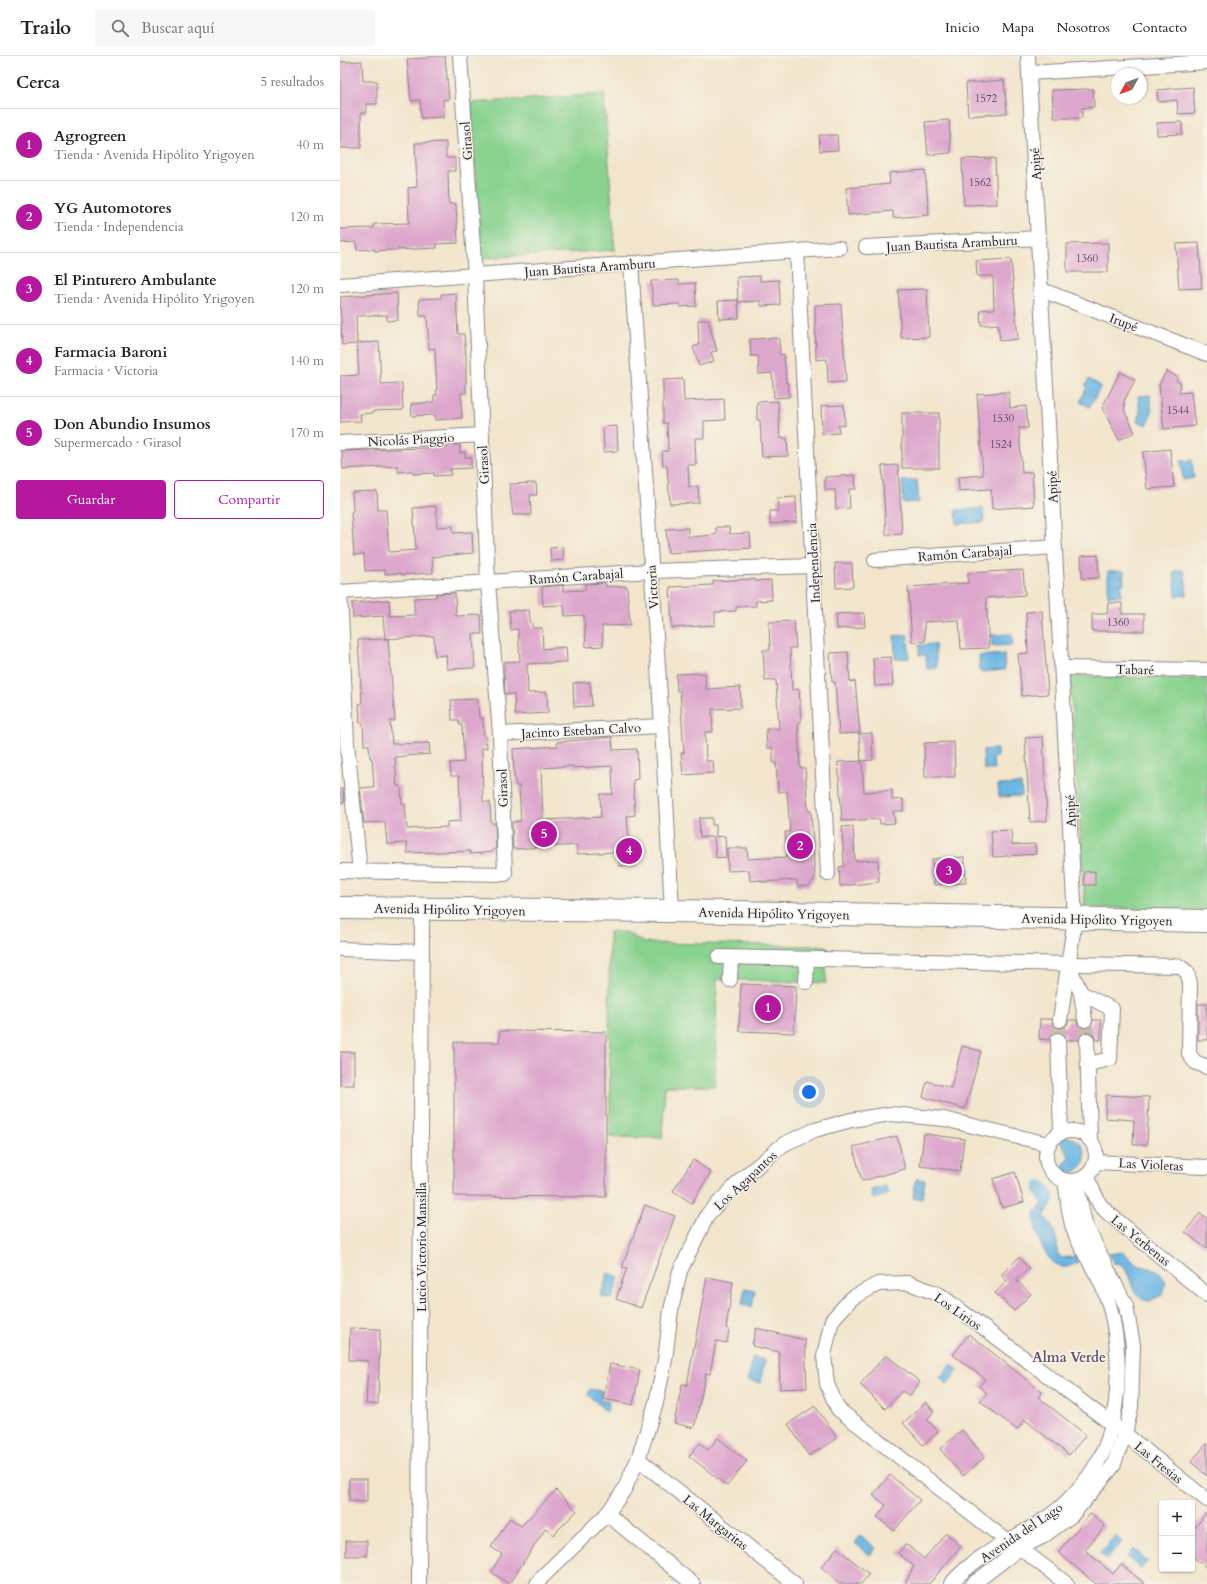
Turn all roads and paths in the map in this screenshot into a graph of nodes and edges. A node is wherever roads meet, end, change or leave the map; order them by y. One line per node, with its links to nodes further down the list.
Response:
1 (460, 56): 10 (street, Girasol)
2 (1028, 56): 4 (street, Apipé)
3 (1207, 62): 4 (street)
4 (1029, 73): 5 (street, Apipé)
5 (1039, 238): 6 (street, Juan Bautista Aramburu); 12 (street, Apipé)
6 (866, 247)
7 (839, 248): 8 (street, Juan Bautista Aramburu)
8 (797, 251): 9 (street, Juan Bautista Aramburu); 18 (street, Independencia)
9 (631, 263): 10 (street, Juan Bautista Aramburu); 19 (street, Victoria)
10 (475, 276): 11 (street, Juan Bautista Aramburu); 14 (street, Girasol)
11 (340, 285)
12 (1042, 290): 13 (street, Irupé); 16 (street, Apipé)
13 (1207, 354)
14 (482, 435): 15 (street, Nicolás Piaggio); 20 (street, Girasol)
15 (340, 443)
16 (1055, 547): 17 (street, Ramón Carabajal); 22 (street, Apipé)
17 (875, 560)
18 (813, 566): 19 (street, Ramón Carabajal); 29 (street, Independencia)
19 (651, 571): 20 (street, Ramón Carabajal); 24 (street, Victoria)
20 (488, 582): 21 (street, Ramón Carabajal); 25 (street, Girasol)
21 (340, 591): 26 (street)
22 (1062, 668): 23 (street, Tabaré); 33 (street, Apipé)
23 (1207, 670)
24 (662, 726): 25 (street, Jacinto Esteban Calvo); 32 (street, Victoria)
25 (500, 734): 28 (street, Girasol)
26 (344, 743): 28 (street)
27 (340, 871): 28 (street)
28 (360, 872)
29 (828, 874)
30 (340, 908): 31 (main road, Avenida Hipólito Yrigoyen)
31 (422, 909): 32 (main road, Avenida Hipólito Yrigoyen); 36 (street, Lucio Victorio Mansilla)
32 (672, 911): 33 (main road, Avenida Hipólito Yrigoyen)
33 (1075, 919): 34 (main road, Avenida Hipólito Yrigoyen); 38 (street)
34 (1207, 921)
35 (340, 949): 36 (street)
36 (422, 952): 62 (street, Lucio Victorio Mansilla)
37 (807, 959): 38 (street); 39 (street); 40 (street)
38 (1068, 964): 41 (street); 42 (street); 47 (street)
39 (730, 980)
40 (806, 982)
41 (1081, 993): 43 (street); 46 (street)
42 (1060, 1020)
43 (1085, 1020)
44 (1058, 1040): 48 (street)
45 (1087, 1040): 46 (street)
46 (1088, 1064): 49 (street)
47 (1207, 1067)
48 (1061, 1133): 49 (street); 50 (street)
49 (1090, 1140): 51 (street)
50 (1048, 1144): 53 (street); 57 (street, Los Agapantos)
51 (1095, 1162): 52 (street, Las Violetas); 53 (street)
52 (1207, 1167)
53 (1075, 1179): 54 (street, Las Yerbenas); 55 (street, Avenida del Lago); 56 (street, Avenida del Lago)
54 (1207, 1295)
55 (1110, 1423): 56 (street, Las Fresias); 60 (street, Avenida del Lago); 60 (street, Los Lirios)
56 (1125, 1434): 58 (street, Las Fresias); 61 (street, Avenida del Lago)
57 (638, 1459): 59 (street, Los Agapantos); 65 (street, Las Margaritas)
58 (1207, 1500)
59 (607, 1514): 63 (street, Los Agapantos); 64 (street)
60 (1007, 1541): 61 (street, Los Lirios); 66 (street, Avenida del Lago)
61 (1020, 1548): 67 (street, Avenida del Lago); 68 (street, Los Lirios)
62 (419, 1584)
63 (537, 1584)
64 (693, 1584)
65 (795, 1584)
66 (952, 1584)
67 (973, 1584)
68 (1067, 1584)

